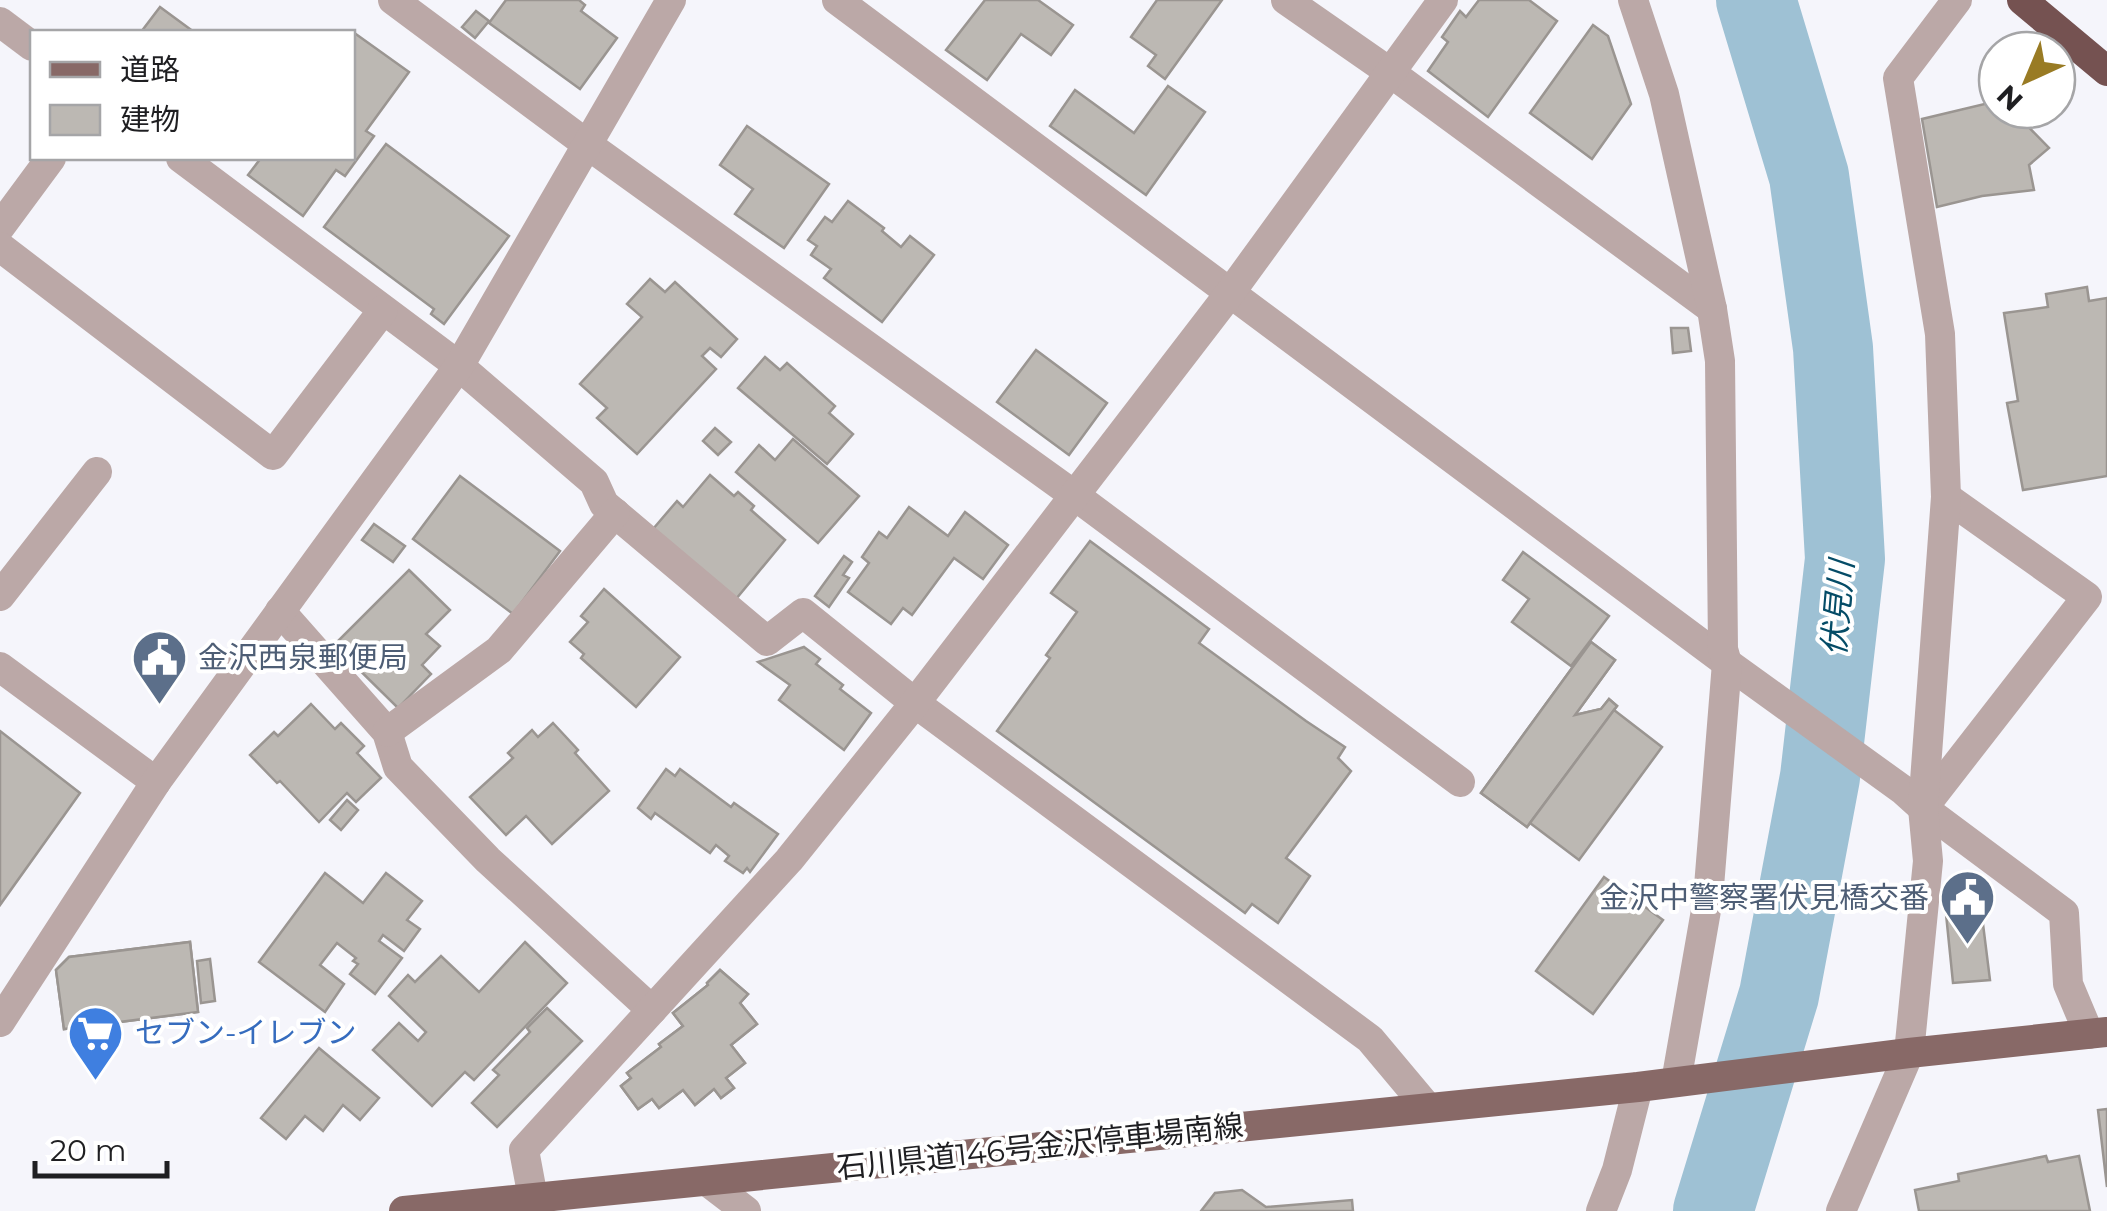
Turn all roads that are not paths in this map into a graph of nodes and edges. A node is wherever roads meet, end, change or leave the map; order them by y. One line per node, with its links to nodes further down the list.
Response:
1 (393, 0): 13 (street)
2 (671, 0): 13 (street)
3 (838, 0): 18 (street)
4 (1286, 0): 12 (street)
5 (1443, 0): 12 (street)
6 (1632, 0): 19 (street)
7 (1958, 0): 24 (street)
8 (2022, 0): 11 (highway)
9 (0, 22): 10 (street)
10 (30, 44)
11 (2107, 70)
12 (1391, 74): 18 (street); 19 (street)
13 (588, 146): 21 (street); 23 (street)
14 (50, 160): 16 (street)
15 (183, 160): 20 (street)
16 (0, 227)
17 (0, 246): 20 (street)
18 (1230, 293): 23 (street); 28 (street)
19 (1712, 309): 28 (street)
20 (384, 310): 21 (street)
21 (459, 366): 25 (street); 27 (street)
22 (96, 472): 26 (street)
23 (1074, 495): 30 (street); 33 (street)
24 (1946, 497): 34 (street); 34 (street)
25 (615, 513): 30 (street); 31 (street)
26 (0, 596)
27 (280, 612): 31 (street); 32 (street)
28 (1727, 662): 34 (street); 39 (street)
29 (0, 667): 32 (street)
30 (915, 703): 35 (street); 41 (street)
31 (387, 732): 35 (street)
32 (156, 782): 36 (street)
33 (1460, 782)
34 (1913, 799): 37 (street); 38 (street)
35 (652, 1010): 43 (street)
36 (0, 1022)
37 (2098, 1033): 38 (main road)
38 (1910, 1053): 39 (main road, 石川県道146号金沢停車場南線); 47 (street)
39 (1676, 1082): 40 (main road, 石川県道146号金沢停車場南線)
40 (1638, 1087): 41 (main road, 石川県道146号金沢停車場南線); 46 (street)
41 (1427, 1107): 42 (main road, 石川県道146号金沢停車場南線)
42 (706, 1181): 43 (main road, 石川県道146号金沢停車場南線); 45 (street)
43 (533, 1198): 44 (main road, 石川県道146号金沢停車場南線)
44 (404, 1211)
45 (746, 1211)
46 (1601, 1211)
47 (1841, 1211)

